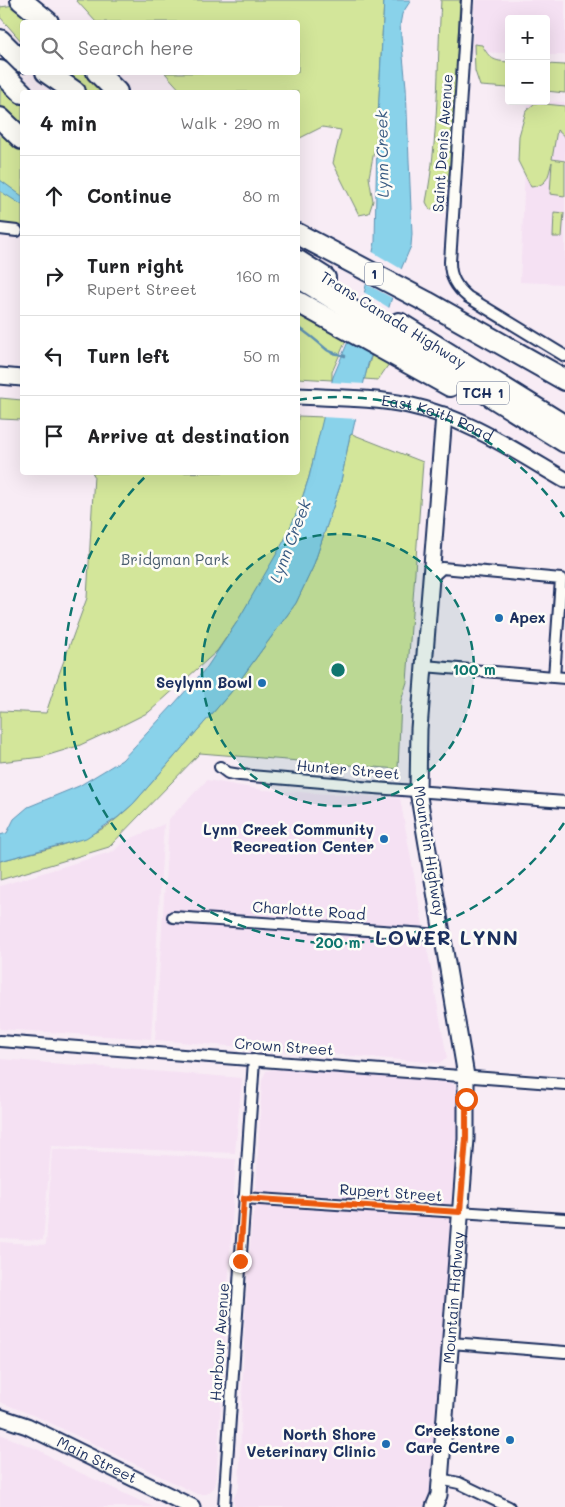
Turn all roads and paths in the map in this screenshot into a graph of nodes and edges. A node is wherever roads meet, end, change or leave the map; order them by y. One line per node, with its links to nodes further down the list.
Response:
1 (21, 0): 4 (highway)
2 (34, 0): 5 (highway)
3 (467, 0): 27 (street, Saint Denis Avenue)
4 (45, 20)
5 (45, 20)
6 (2, 42): 7 (highway); 8 (highway)
7 (20, 55)
8 (20, 60)
9 (0, 71): 16 (highway)
10 (36, 75): 13 (highway)
11 (50, 75): 14 (highway)
12 (100, 75): 15 (highway)
13 (51, 90)
14 (72, 90)
15 (115, 90)
16 (20, 91)
17 (0, 118): 18 (highway)
18 (20, 137)
19 (0, 229): 20 (street)
20 (17, 231)
21 (305, 237): 30 (highway, 1)
22 (300, 263): 24 (highway, Trans Canada Highway / TCH 1)
23 (300, 277): 24 (highway, TCH 1)
24 (319, 282): 26 (highway, Trans Canada Highway / TCH 1)
25 (301, 304): 26 (highway)
26 (404, 343): 33 (highway, Trans Canada Highway / TCH 1); 34 (highway)
27 (565, 356)
28 (0, 376): 29 (street)
29 (20, 378)
30 (565, 380)
31 (300, 396): 32 (street, East Keith Road)
32 (444, 415): 35 (street, East Keith Road); 36 (street, Mountain Highway)
33 (565, 426)
34 (565, 444)
35 (565, 480)
36 (432, 556): 37 (street); 38 (street, Mountain Highway)
37 (442, 568): 38 (street); 40 (street)
38 (430, 579): 39 (street, Mountain Highway)
39 (424, 666): 40 (street); 43 (street, Mountain Highway)
40 (554, 677): 41 (street)
41 (565, 678)
42 (220, 767): 43 (street, Hunter Street)
43 (418, 791): 44 (street, Hunter Street); 46 (street, Mountain Highway)
44 (565, 802)
45 (173, 917): 46 (street, Charlotte Road)
46 (442, 935): 49 (street, Mountain Highway)
47 (0, 1041): 48 (street, Crown Street)
48 (254, 1060): 49 (street, Crown Street); 51 (street, Harbour Avenue)
49 (466, 1076): 50 (street, Crown Street); 52 (street, Mountain Highway)
50 (565, 1084)
51 (244, 1198): 52 (street, Rupert Street); 60 (street, Harbour Avenue)
52 (460, 1212): 53 (street, Rupert Street); 54 (street, Mountain Highway)
53 (565, 1219)
54 (450, 1343): 55 (street); 57 (street, Mountain Highway)
55 (565, 1352)
56 (0, 1417): 59 (street, Main Street)
57 (440, 1479): 58 (street, Mountain Highway); 61 (street)
58 (439, 1503)
59 (192, 1507)
60 (224, 1507)
61 (509, 1507)

